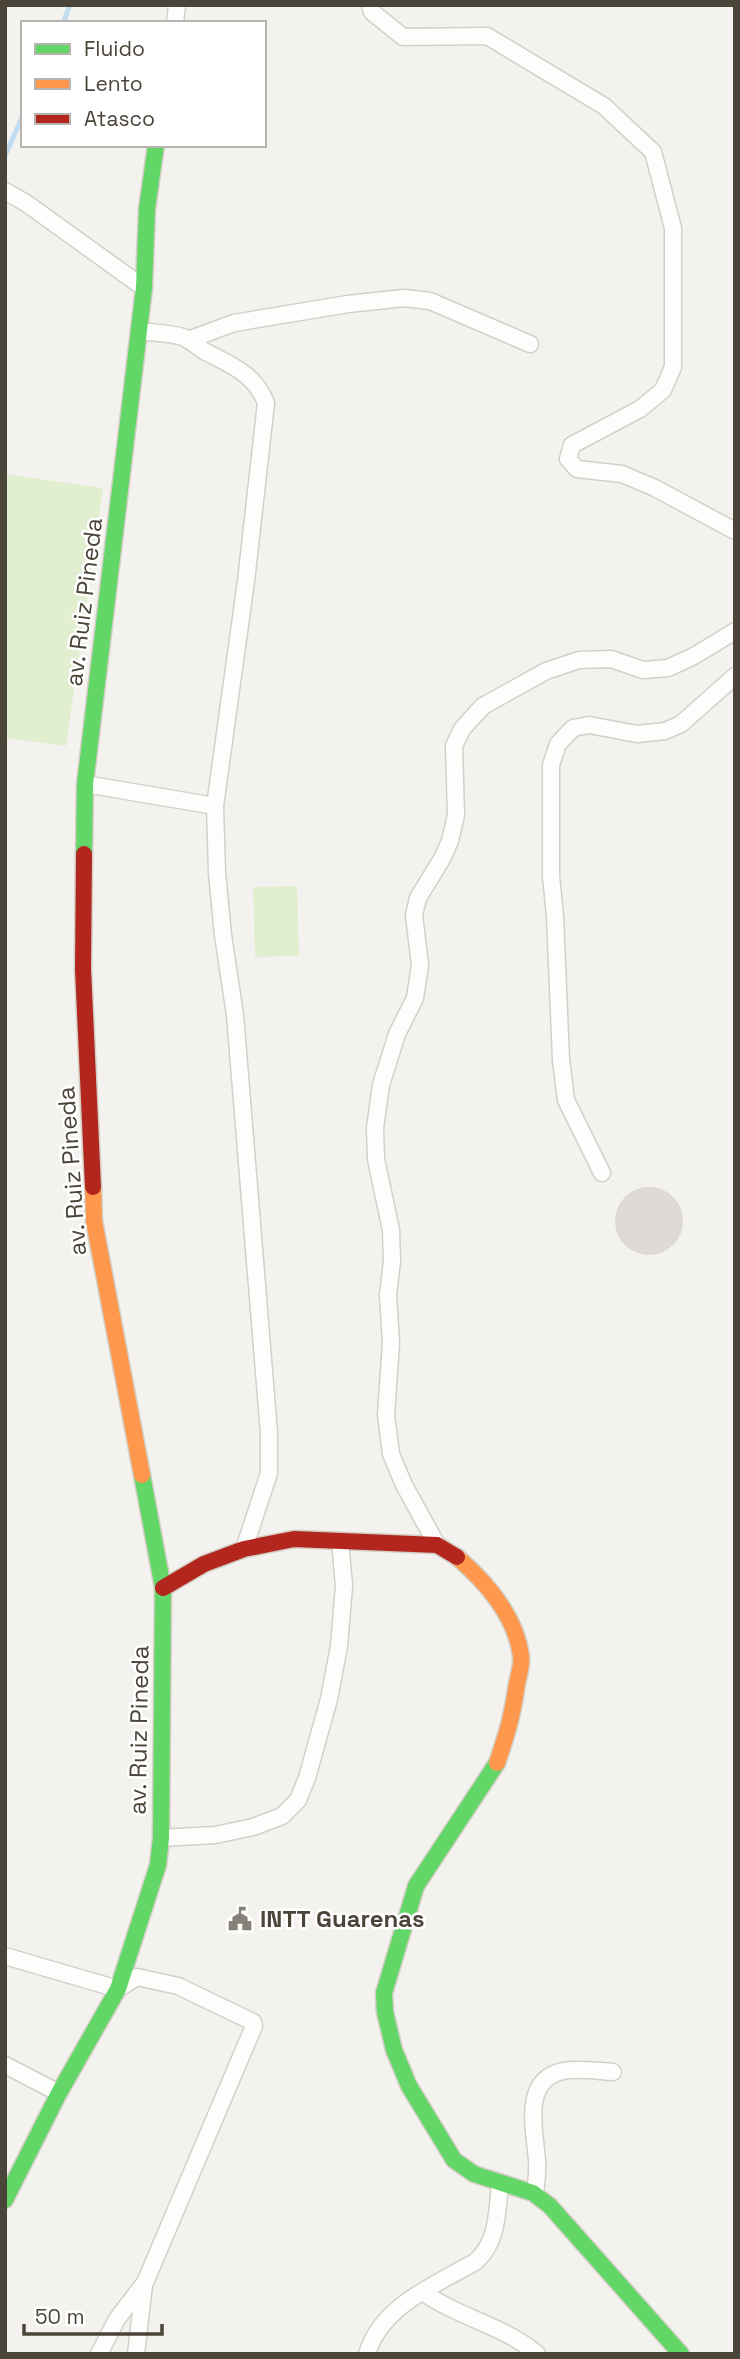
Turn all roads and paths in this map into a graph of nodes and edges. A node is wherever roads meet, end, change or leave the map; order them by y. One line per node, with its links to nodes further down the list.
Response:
1 (370, 5): 8 (street)
2 (156, 147): 4 (street, av. Ruiz Pineda)
3 (5, 191): 4 (street)
4 (144, 288): 5 (street, av. Ruiz Pineda)
5 (139, 331): 6 (street); 11 (street, av. Ruiz Pineda)
6 (188, 340): 7 (street); 12 (street)
7 (530, 344)
8 (735, 531)
9 (735, 631): 15 (street)
10 (735, 676): 13 (street)
11 (85, 784): 12 (street); 17 (street, av. Ruiz Pineda)
12 (215, 806): 16 (street)
13 (602, 1173)
14 (340, 1541): 15 (street); 16 (street); 18 (street)
15 (437, 1545): 24 (street)
16 (244, 1549): 17 (street)
17 (163, 1588): 18 (street, av. Ruiz Pineda)
18 (160, 1838): 20 (street, av. Ruiz Pineda)
19 (5, 1956): 20 (street)
20 (118, 1989): 23 (street, av. Ruiz Pineda); 27 (street)
21 (5, 2065): 23 (street)
22 (612, 2072): 25 (street)
23 (59, 2092): 26 (street, av. Ruiz Pineda)
24 (500, 2184): 25 (street); 28 (street)
25 (535, 2194): 33 (street)
26 (5, 2200)
27 (144, 2285): 29 (street); 30 (street)
28 (423, 2292): 31 (street); 32 (street)
29 (100, 2354)
30 (136, 2354)
31 (367, 2354)
32 (537, 2354)
33 (681, 2354)

